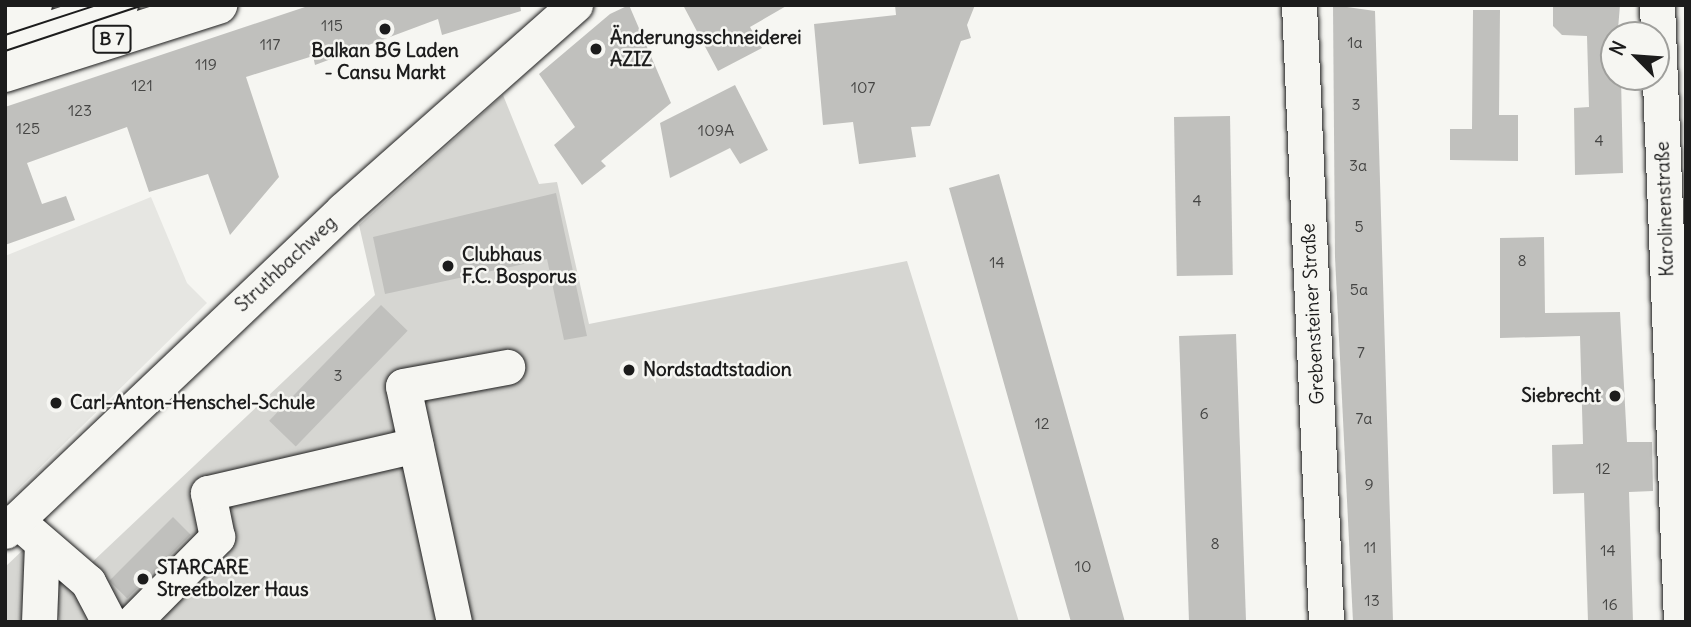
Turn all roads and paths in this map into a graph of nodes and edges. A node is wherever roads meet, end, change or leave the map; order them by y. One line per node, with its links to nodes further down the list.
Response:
1 (33, 5): 7 (main road)
2 (120, 5): 8 (street)
3 (218, 5): 9 (main road, B 7)
4 (575, 5): 12 (street, Struthbachweg)
5 (1299, 5): 18 (street, Grebensteiner Straße)
6 (1657, 5): 19 (street, Karolinenstraße)
7 (5, 13)
8 (5, 43)
9 (5, 73)
10 (508, 367): 11 (street)
11 (416, 445): 16 (street); 17 (street)
12 (10, 526): 13 (street)
13 (42, 544): 14 (street); 15 (street)
14 (39, 622)
15 (109, 622)
16 (133, 622)
17 (454, 622)
18 (1326, 622)
19 (1681, 622)

